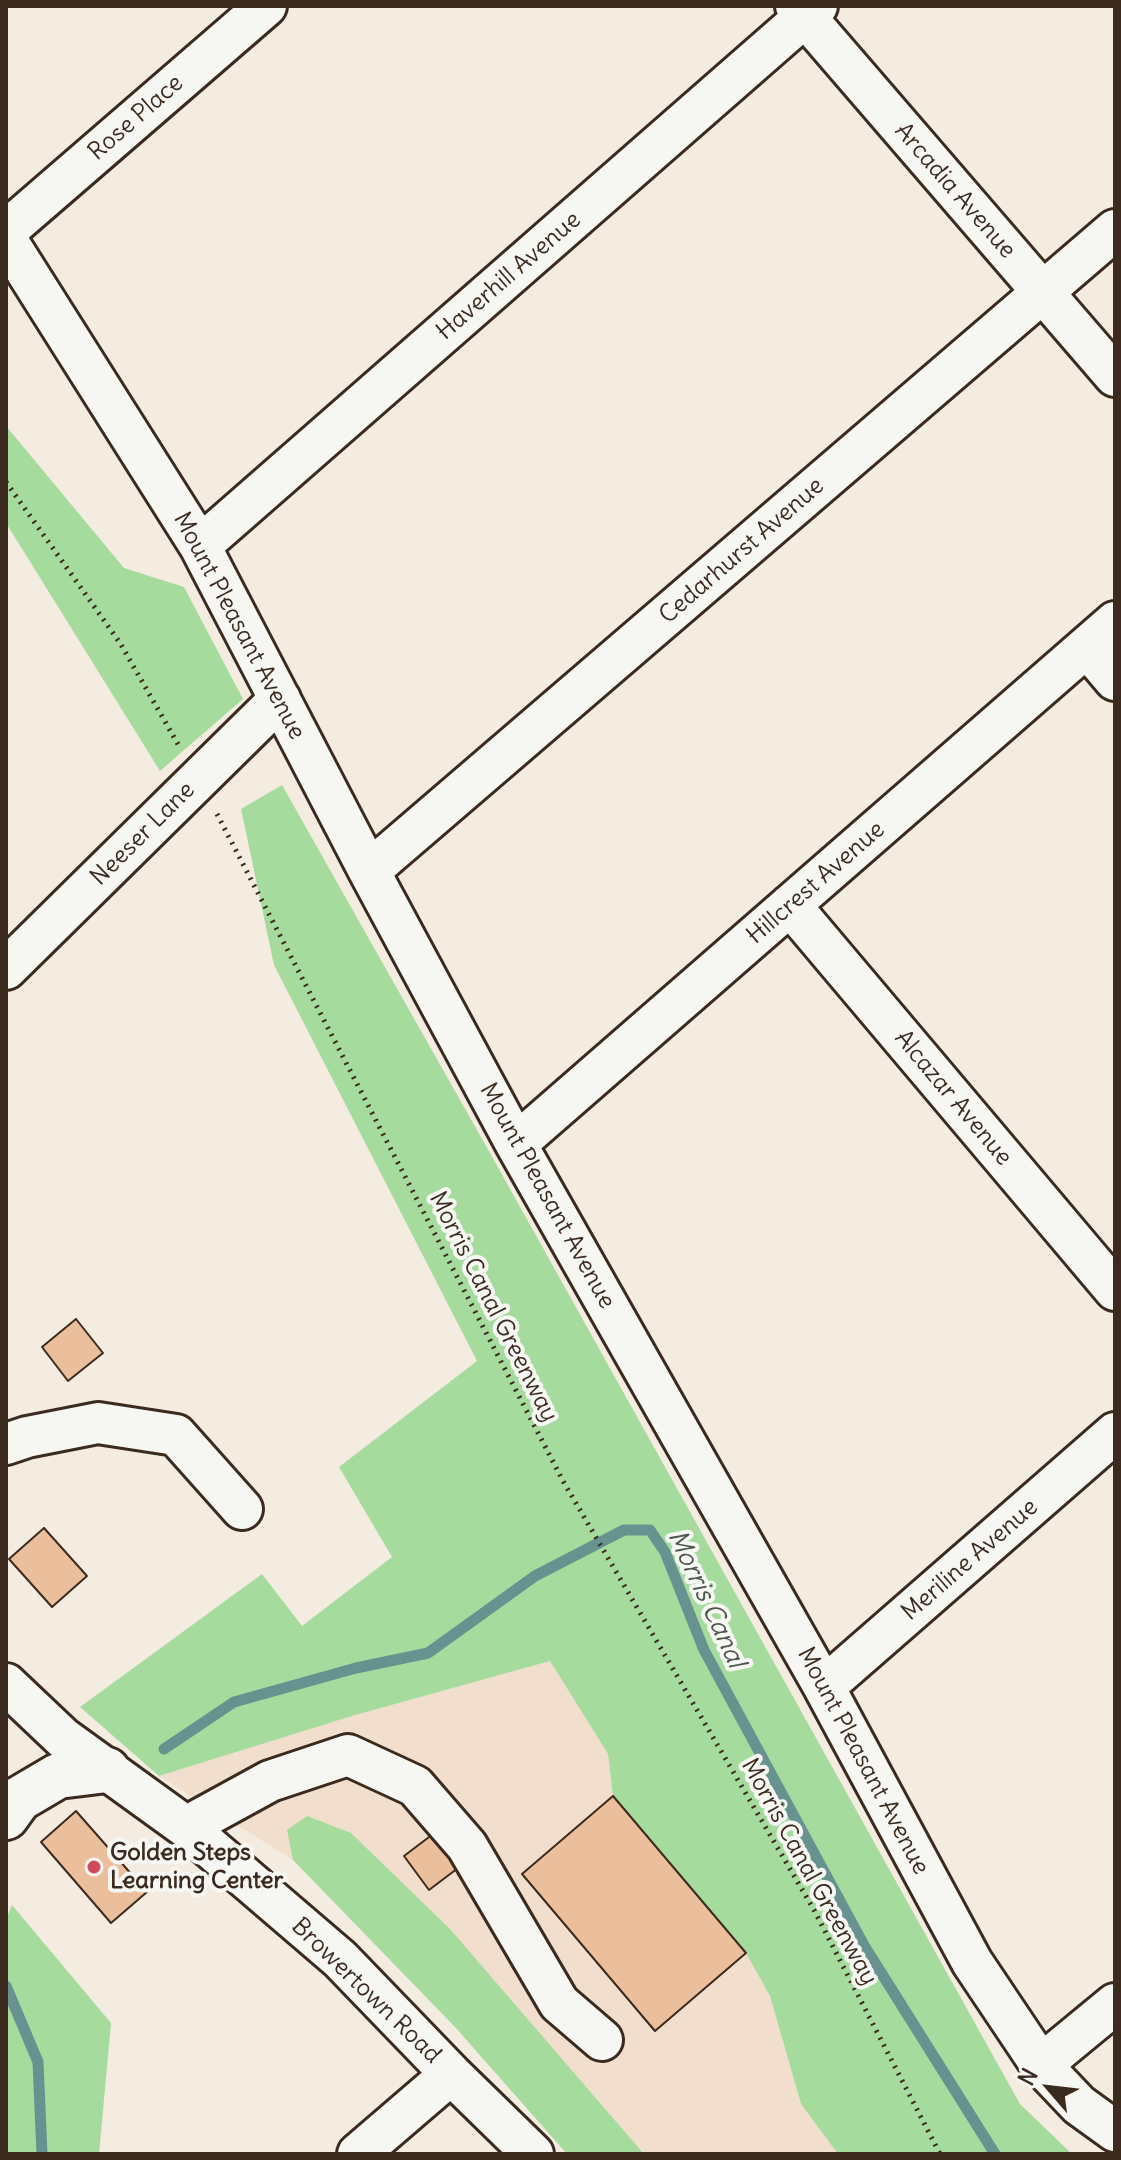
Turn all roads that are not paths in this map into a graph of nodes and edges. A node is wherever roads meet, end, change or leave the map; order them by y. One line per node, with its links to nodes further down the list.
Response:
1 (266, 6): 4 (street, Rose Place)
2 (806, 10): 5 (street, Arcadia Avenue); 7 (street, Haverhill Avenue)
3 (1115, 230): 5 (street, Cedarhurst Avenue)
4 (10, 254): 7 (street, Mount Pleasant Avenue)
5 (1044, 293): 6 (street, Arcadia Avenue); 11 (street, Cedarhurst Avenue)
6 (1115, 376)
7 (200, 546): 10 (street, Mount Pleasant Avenue)
8 (1101, 635): 9 (street); 12 (street, Hillcrest Avenue)
9 (1115, 680)
10 (280, 699): 11 (street, Mount Pleasant Avenue); 13 (street, Neeser Lane)
11 (369, 871): 14 (street, Mount Pleasant Avenue)
12 (790, 905): 14 (street, Hillcrest Avenue); 15 (street, Alcazar Avenue)
13 (12, 949)
14 (516, 1144): 20 (street, Mount Pleasant Avenue)
15 (1115, 1290)
16 (1115, 1433): 20 (street, Meriline Avenue)
17 (6, 1444): 18 (street)
18 (242, 1509)
19 (6, 1684): 21 (street, Browertown Road)
20 (824, 1687): 26 (street, Mount Pleasant Avenue)
21 (107, 1770): 22 (main road); 23 (street, Browertown Road)
22 (6, 1817)
23 (186, 1827): 25 (street); 27 (street, Browertown Road)
24 (1115, 2004): 26 (street)
25 (602, 2040)
26 (1041, 2065): 28 (street, Mount Pleasant Avenue)
27 (451, 2074): 29 (street); 30 (street, Browertown Road)
28 (1115, 2131)
29 (358, 2154)
30 (533, 2154)

